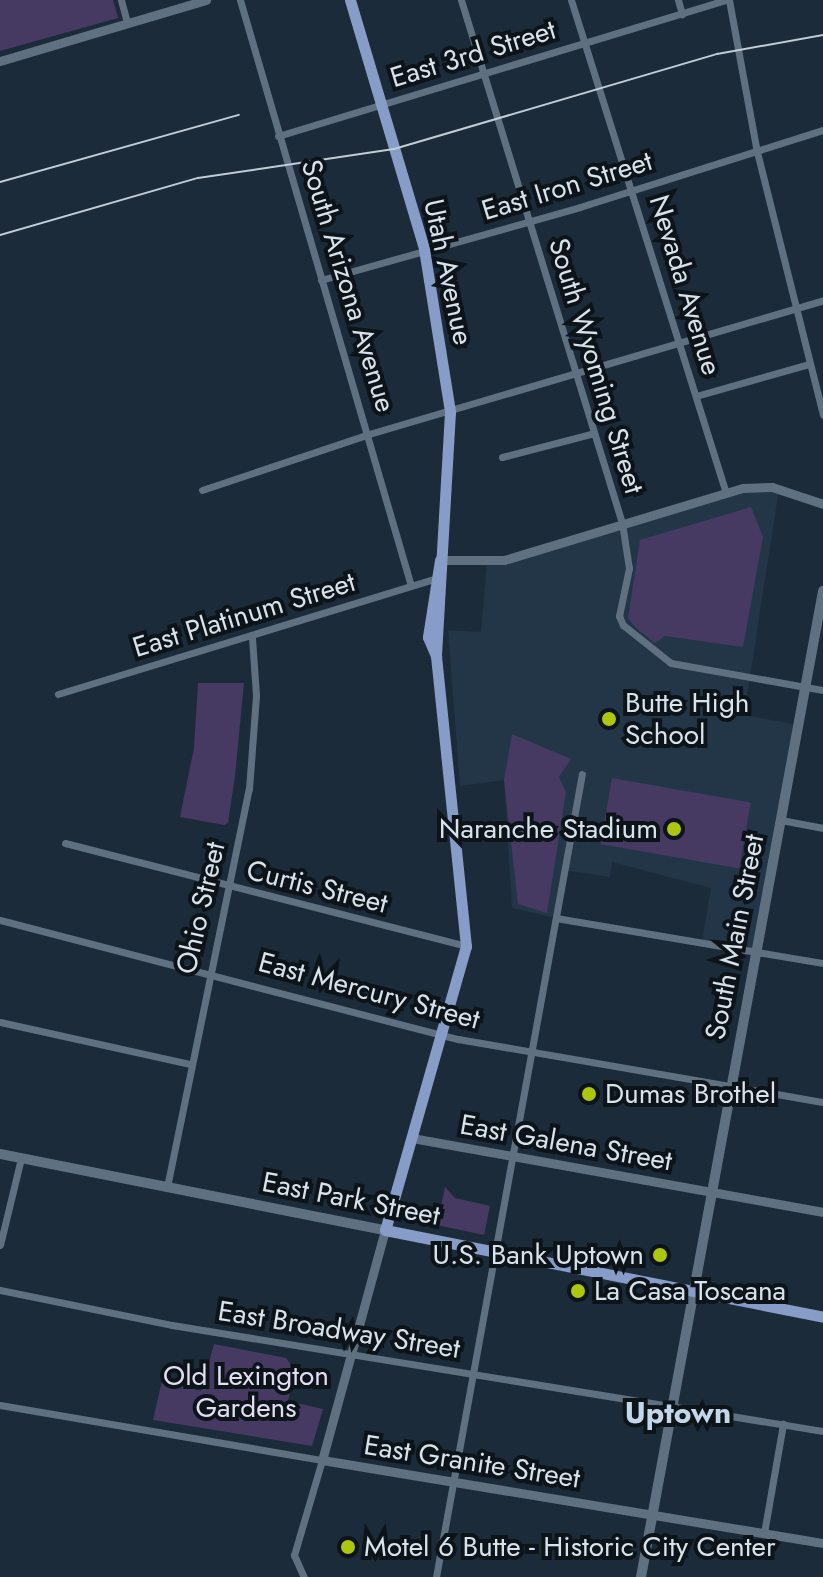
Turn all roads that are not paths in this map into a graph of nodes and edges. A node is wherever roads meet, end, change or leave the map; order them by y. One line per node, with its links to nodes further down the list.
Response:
1 (121, 0): 10 (street)
2 (206, 0): 10 (street)
3 (240, 0): 16 (street, South Arizona Avenue)
4 (350, 0): 14 (main road, Utah Avenue)
5 (461, 0): 13 (street, South Wyoming Street)
6 (571, 0): 11 (street, Nevada Avenue)
7 (678, 0): 9 (street)
8 (728, 0): 9 (street, East 3rd Street); 17 (street)
9 (682, 14): 11 (street, East 3rd Street)
10 (127, 22): 12 (street)
11 (584, 43): 13 (street, East 3rd Street); 18 (street, Nevada Avenue)
12 (0, 61)
13 (483, 74): 14 (street, East 3rd Street); 19 (street, South Wyoming Street)
14 (382, 105): 16 (street, East 3rd Street); 20 (main road, Utah Avenue)
15 (823, 130): 17 (street, East Iron Street)
16 (278, 136): 21 (street, South Arizona Avenue)
17 (757, 152): 18 (street, East Iron Street); 23 (street)
18 (634, 189): 19 (street, East Iron Street); 24 (street, Nevada Avenue)
19 (528, 221): 20 (street, East Iron Street); 26 (street, South Wyoming Street)
20 (424, 249): 21 (street, East Iron Street); 28 (main road, Utah Avenue)
21 (321, 280): 30 (street, South Arizona Avenue)
22 (823, 300): 23 (street)
23 (796, 308): 24 (street); 25 (street)
24 (681, 343): 26 (street); 27 (street, Nevada Avenue)
25 (809, 364): 27 (street); 29 (street)
26 (574, 374): 28 (street); 31 (street, South Wyoming Street)
27 (696, 396): 34 (street, Nevada Avenue)
28 (450, 412): 30 (street); 37 (main road, Utah Avenue)
29 (823, 415)
30 (369, 434): 33 (street); 39 (street, South Arizona Avenue)
31 (591, 434): 32 (street); 36 (street, South Wyoming Street)
32 (502, 457)
33 (202, 490)
34 (726, 493): 35 (street); 36 (street)
35 (823, 504)
36 (622, 523): 37 (street); 43 (street, South Wyoming Street)
37 (440, 560): 38 (main road, Utah Avenue)
38 (438, 577): 39 (street, East Platinum Street); 42 (main road, Utah Avenue); 42 (main road, Utah Avenue)
39 (411, 586): 41 (street, East Platinum Street)
40 (823, 591): 43 (main road, South Main Street)
41 (252, 638): 45 (street, East Platinum Street); 50 (street, Ohio Street)
42 (436, 656): 53 (main road)
43 (805, 687): 44 (street); 47 (main road, South Main Street)
44 (823, 690)
45 (58, 694)
46 (582, 774): 51 (street)
47 (781, 820): 48 (street); 54 (main road, South Main Street)
48 (823, 828)
49 (65, 843): 50 (street, Curtis Street)
50 (230, 888): 53 (street, Curtis Street); 56 (street, Ohio Street)
51 (556, 918): 54 (street); 59 (street)
52 (0, 920): 56 (street, East Mercury Street)
53 (466, 946): 58 (main road)
54 (756, 951): 55 (street); 61 (main road, South Main Street)
55 (823, 963)
56 (208, 971): 58 (street, East Mercury Street); 60 (street, Ohio Street)
57 (0, 1022): 60 (street)
58 (443, 1034): 59 (street, East Mercury Street); 63 (main road)
59 (530, 1052): 61 (street, East Mercury Street); 65 (street)
60 (190, 1064): 67 (street, Ohio Street)
61 (732, 1085): 62 (street, East Mercury Street); 68 (main road, South Main Street)
62 (823, 1102)
63 (412, 1138): 65 (street, East Galena Street); 70 (main road)
64 (0, 1154): 66 (main road, East Park Street)
65 (512, 1156): 68 (street, East Galena Street); 72 (street)
66 (21, 1158): 67 (main road, East Park Street); 71 (street)
67 (167, 1187): 70 (main road, East Park Street)
68 (712, 1192): 69 (street, East Galena Street); 74 (main road, South Main Street)
69 (823, 1212)
70 (385, 1230): 72 (main road, East Park Street); 76 (street)
71 (0, 1245)
72 (494, 1252): 74 (main road, East Park Street); 77 (street)
73 (0, 1290): 76 (street, East Broadway Street)
74 (693, 1291): 75 (main road, East Park Street); 79 (main road, South Main Street)
75 (823, 1317)
76 (350, 1354): 77 (street, East Broadway Street); 82 (street)
77 (473, 1374): 79 (street, East Broadway Street); 83 (street)
78 (0, 1405): 82 (street, East Granite Street)
79 (672, 1406): 80 (street, East Broadway Street); 84 (main road, South Main Street)
80 (783, 1424): 81 (street, East Broadway Street); 85 (street)
81 (823, 1431)
82 (322, 1460): 83 (street, East Granite Street); 87 (street)
83 (454, 1481): 84 (street, East Granite Street); 88 (street)
84 (653, 1514): 85 (street, East Granite Street); 89 (main road, South Main Street)
85 (764, 1533): 86 (street, East Granite Street)
86 (823, 1543)
87 (304, 1577)
88 (437, 1577)
89 (641, 1577)

